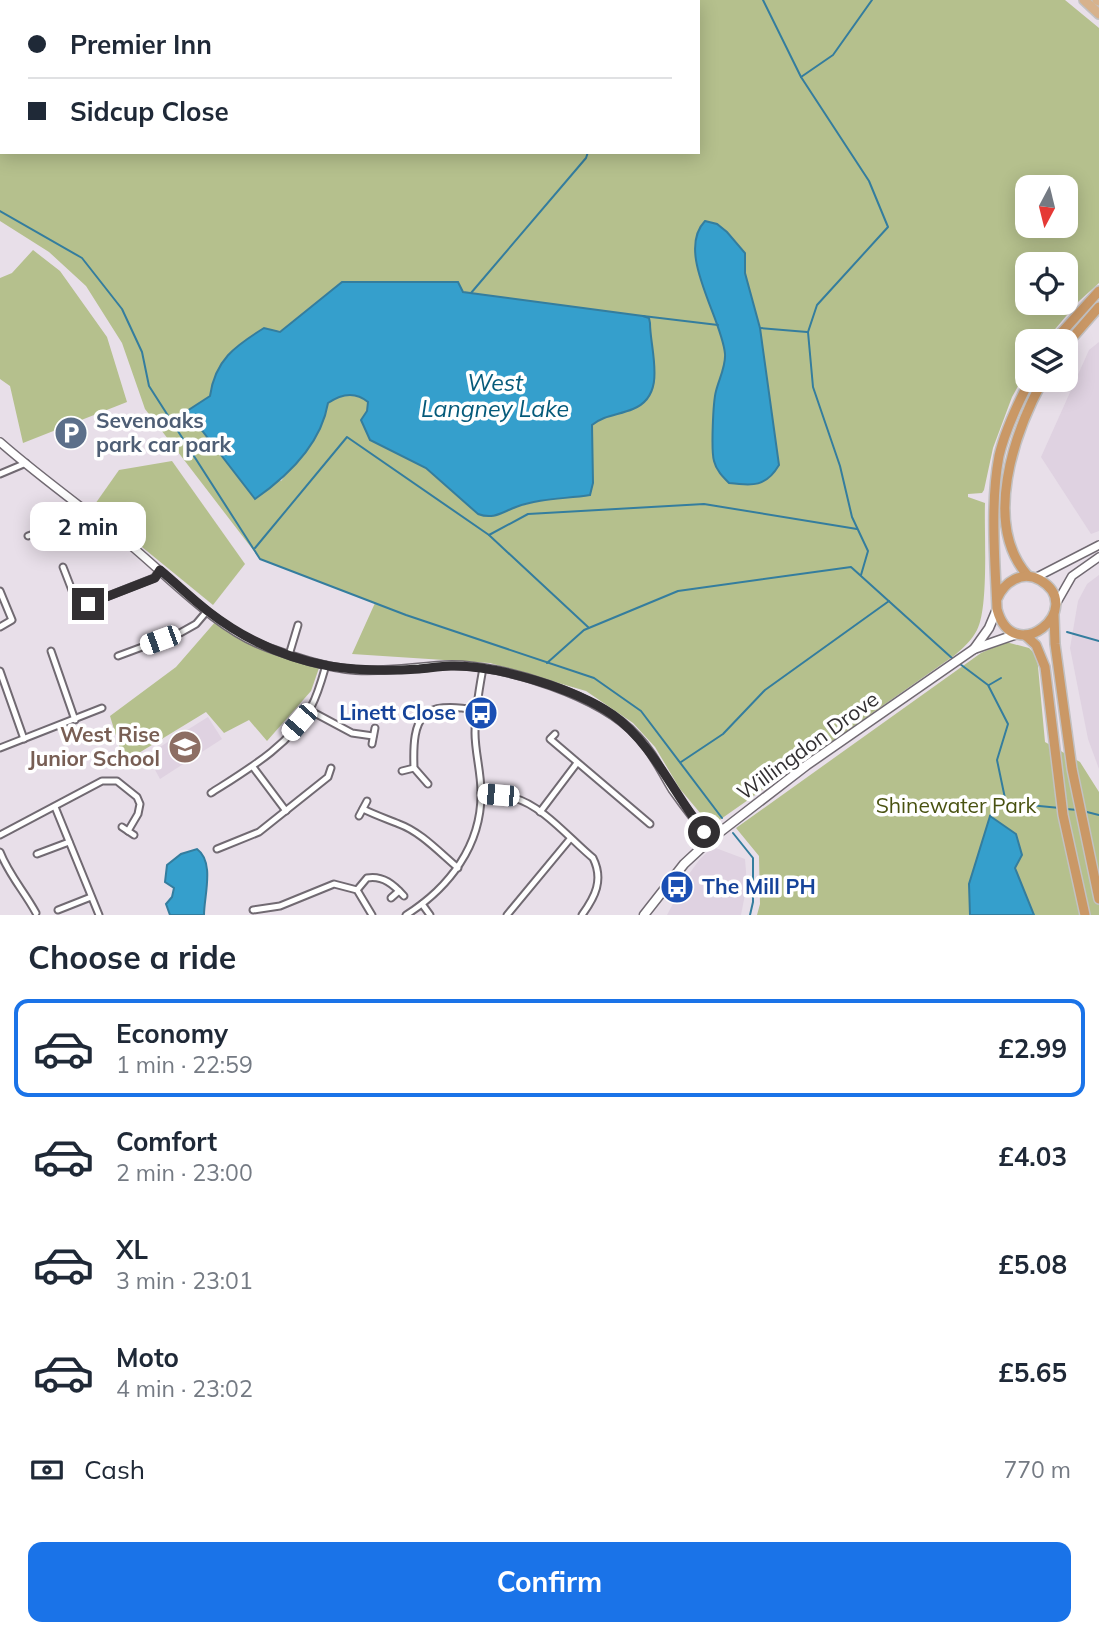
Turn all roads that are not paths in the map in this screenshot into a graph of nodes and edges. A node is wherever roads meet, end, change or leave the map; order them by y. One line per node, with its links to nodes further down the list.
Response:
1 (1084, 0): 2 (main road)
2 (1099, 14)
3 (1099, 291): 5 (highway)
4 (1099, 307): 6 (highway)
5 (1065, 329)
6 (1078, 331)
7 (1024, 392): 20 (highway)
8 (1038, 392): 18 (highway)
9 (0, 442): 10 (street)
10 (26, 463): 11 (street); 12 (street)
11 (0, 474)
12 (85, 509): 13 (street); 17 (street)
13 (28, 536)
14 (1099, 545): 18 (street)
15 (1099, 557): 22 (street)
16 (63, 567): 17 (street)
17 (160, 570): 23 (street)
18 (1031, 577): 20 (highway); 22 (highway)
19 (0, 591): 25 (street)
20 (997, 599): 21 (highway)
21 (997, 609): 26 (highway); 27 (main road, Willingdon Drove)
22 (1055, 609): 26 (highway); 75 (highway)
23 (207, 611): 29 (street); 30 (street)
24 (298, 625): 29 (street)
25 (0, 627)
26 (1021, 634): 27 (main road, Willingdon Drove); 87 (highway)
27 (974, 649): 64 (main road, Willingdon Drove)
28 (51, 651): 37 (street)
29 (289, 655): 31 (street)
30 (118, 656)
31 (326, 665): 32 (street); 35 (street)
32 (483, 668): 36 (street); 64 (street)
33 (0, 671): 41 (street)
34 (102, 708): 37 (street)
35 (309, 710): 40 (street); 45 (street)
36 (476, 710): 47 (street); 53 (street)
37 (75, 720): 41 (street)
38 (375, 728): 40 (street)
39 (555, 734): 44 (street)
40 (373, 736): 42 (street)
41 (24, 739): 43 (street)
42 (372, 744)
43 (0, 748)
44 (578, 763): 58 (street); 60 (street)
45 (253, 767): 52 (street); 57 (street)
46 (331, 768): 49 (street)
47 (414, 768): 48 (street); 51 (street)
48 (402, 771)
49 (328, 777): 50 (street); 57 (street)
50 (335, 782)
51 (428, 784)
52 (211, 793)
53 (481, 793): 58 (street); 69 (street)
54 (367, 802): 56 (street)
55 (55, 807): 61 (street); 62 (street); 65 (street)
56 (363, 809): 59 (street); 69 (street)
57 (286, 811): 66 (street)
58 (540, 812): 63 (street)
59 (359, 817)
60 (650, 824)
61 (122, 827)
62 (0, 835)
63 (570, 839): 84 (street); 85 (street)
64 (711, 839): 86 (main road, Willingdon Drove)
65 (69, 842): 68 (street); 72 (street)
66 (218, 849)
67 (0, 852): 79 (street)
68 (37, 854)
69 (458, 868): 76 (street)
70 (357, 890): 71 (street); 78 (street); 81 (street)
71 (399, 891): 73 (street); 74 (street)
72 (91, 897): 77 (street); 80 (street)
73 (404, 897)
74 (391, 898)
75 (1099, 899)
76 (422, 904): 82 (street); 83 (street)
77 (58, 910)
78 (253, 910)
79 (36, 913)
80 (99, 915)
81 (372, 915)
82 (406, 915)
83 (430, 915)
84 (507, 915)
85 (582, 915)
86 (644, 915)
87 (1085, 915)

